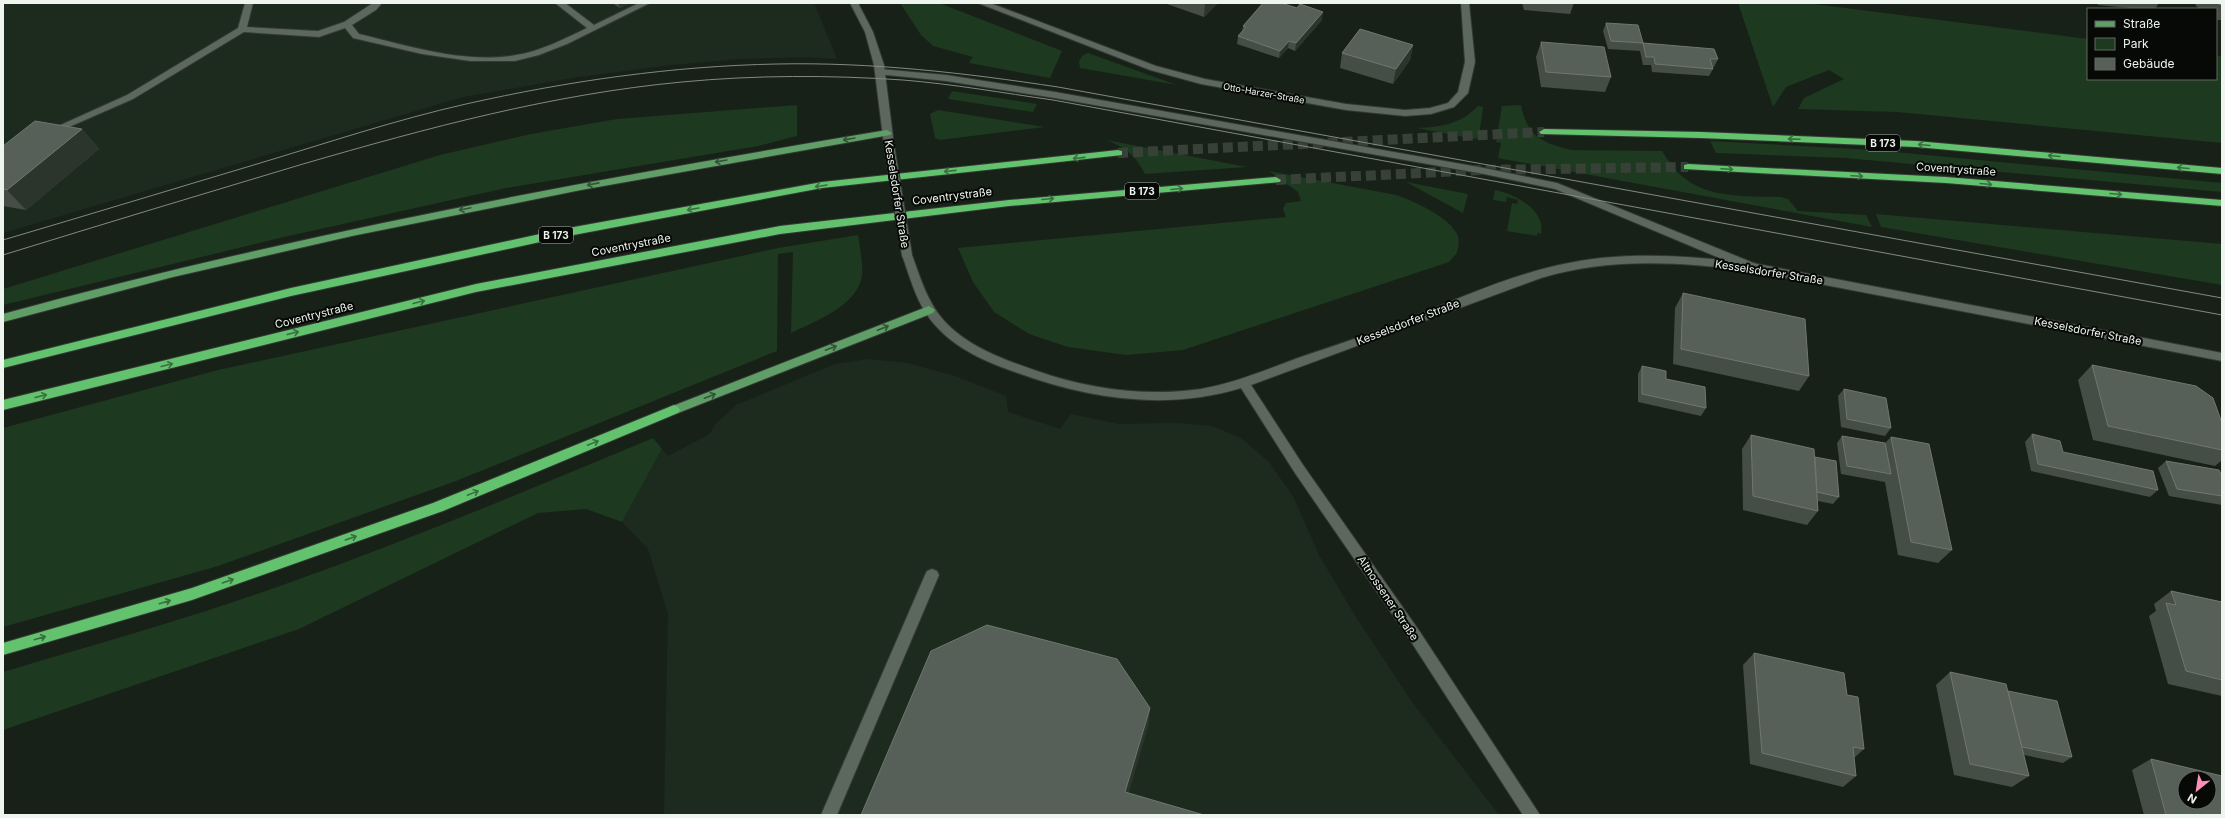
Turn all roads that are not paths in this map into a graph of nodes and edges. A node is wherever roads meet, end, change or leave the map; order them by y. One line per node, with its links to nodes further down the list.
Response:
1 (249, 3): 10 (street)
2 (378, 3): 8 (street)
3 (558, 3): 9 (street)
4 (646, 3): 9 (street)
5 (854, 3): 11 (street, Kesselsdorfer Straße)
6 (982, 3): 7 (street, Otto-Harzer-Straße)
7 (1465, 3)
8 (347, 24): 9 (street); 10 (street)
9 (592, 28)
10 (242, 29): 14 (street)
11 (880, 72): 13 (street, Kesselsdorfer Straße); 20 (street)
12 (1544, 132): 17 (highway, B 173, one-way to 12)
13 (887, 133): 21 (street, Kesselsdorfer Straße, bridge); 22 (main road, one-way to 22)
14 (39, 135)
15 (1118, 154): 24 (highway, B 173, one-way to 24)
16 (1688, 167): 19 (highway, Coventrystraße, one-way to 19)
17 (2222, 171)
18 (1276, 180): 26 (highway, Coventrystraße / B 173, one-way to 18)
19 (2222, 203)
20 (1752, 267): 23 (street, Kesselsdorfer Straße); 25 (street, Kesselsdorfer Straße)
21 (929, 310): 25 (street, Kesselsdorfer Straße); 27 (main road, one-way to 21)
22 (3, 318)
23 (2222, 357)
24 (3, 364)
25 (1243, 382): 31 (street, Altnossener Straße)
26 (3, 405)
27 (674, 410): 29 (highway, one-way to 27)
28 (932, 575): 30 (street)
29 (3, 649)
30 (829, 815)
31 (1532, 815)

